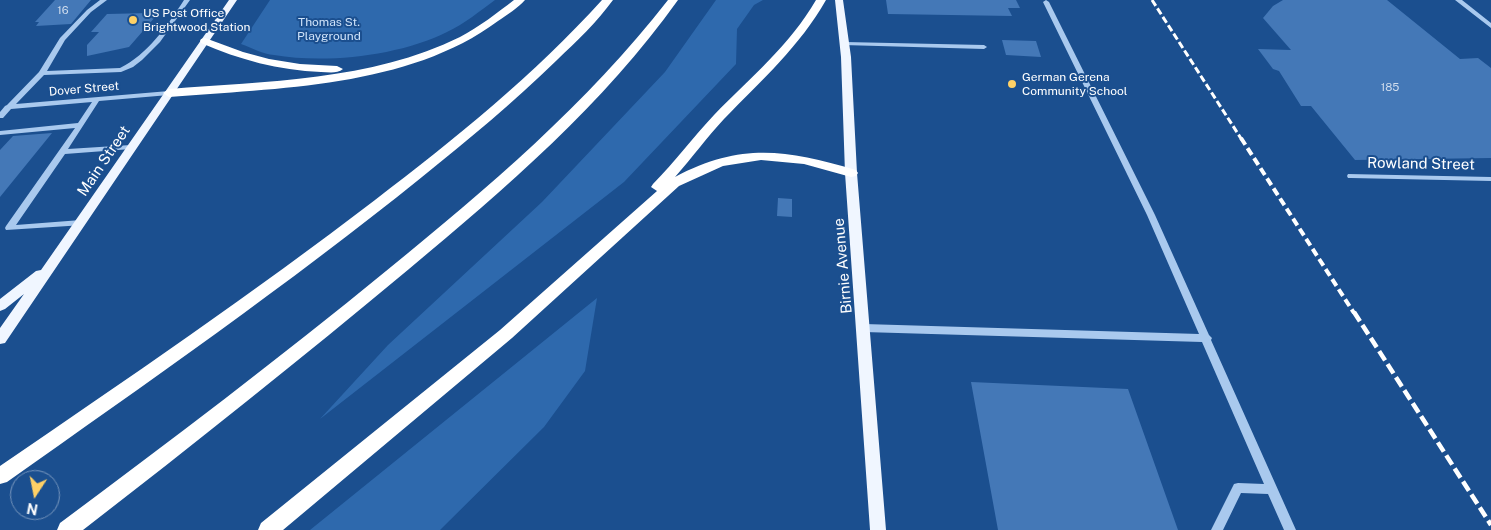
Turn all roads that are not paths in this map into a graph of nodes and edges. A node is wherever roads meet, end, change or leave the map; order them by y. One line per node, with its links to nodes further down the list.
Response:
1 (104, 0): 16 (street)
2 (187, 0): 16 (street)
3 (233, 0): 12 (main road, Main Street)
4 (520, 0): 15 (highway)
5 (608, 0): 37 (highway)
6 (673, 0): 39 (highway)
7 (822, 0): 32 (highway)
8 (839, 0): 13 (main road, Birnie Avenue)
9 (1458, 0): 11 (street)
10 (1046, 2): 35 (street)
11 (1491, 26)
12 (205, 41): 15 (highway); 17 (main road, Main Street)
13 (845, 44): 14 (street); 25 (main road, Birnie Avenue)
14 (984, 47)
15 (368, 70): 17 (highway)
16 (42, 73): 19 (street)
17 (169, 93): 18 (street, Dover Street); 23 (main road, Main Street)
18 (97, 99): 19 (street, Dover Street); 21 (street)
19 (4, 108): 20 (street)
20 (0, 116)
21 (79, 125): 22 (street); 24 (street)
22 (0, 133)
23 (131, 147): 24 (street); 28 (main road, Main Street)
24 (63, 152): 29 (street)
25 (851, 173): 32 (highway); 34 (main road, Birnie Avenue)
26 (1351, 176): 27 (street, Rowland Street)
27 (1491, 179)
28 (81, 223): 29 (street); 31 (main road, Main Street)
29 (9, 228): 30 (street)
30 (0, 231)
31 (50, 266): 33 (main road); 36 (main road, Main Street)
32 (554, 293): 40 (highway)
33 (0, 306)
34 (864, 328): 35 (street); 41 (main road, Birnie Avenue)
35 (1207, 338): 38 (street)
36 (0, 339)
37 (0, 476)
38 (1271, 489): 42 (lane); 43 (street)
39 (67, 530)
40 (268, 530)
41 (878, 530)
42 (1217, 530)
43 (1290, 530)

